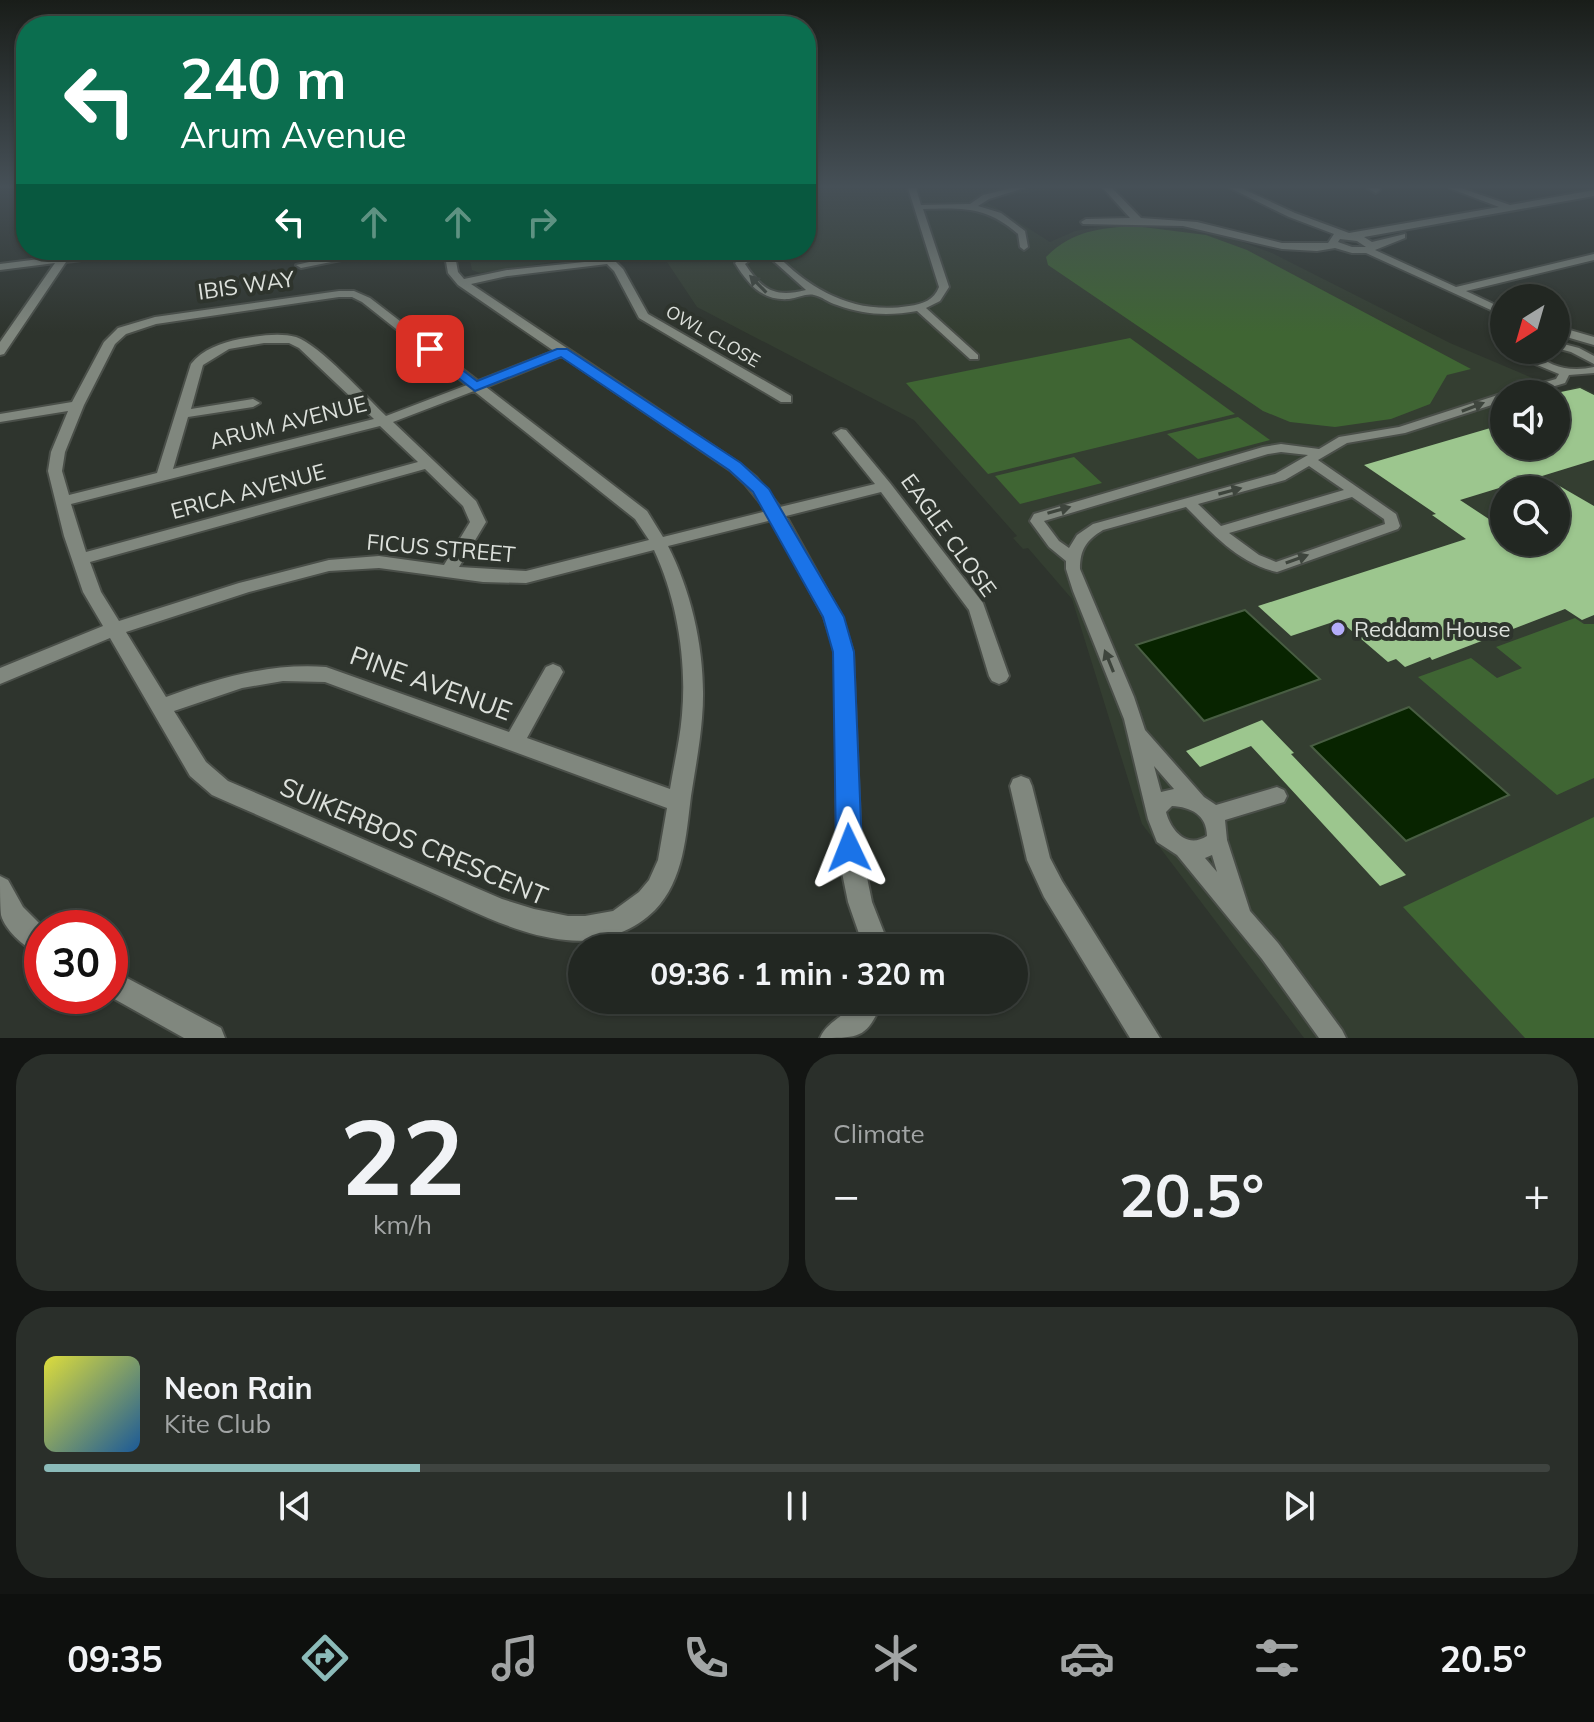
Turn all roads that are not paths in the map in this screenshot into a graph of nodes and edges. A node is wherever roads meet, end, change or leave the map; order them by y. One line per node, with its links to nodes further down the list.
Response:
1 (928, 236): 27 (lane)
2 (1023, 236): 9 (lane)
3 (1245, 236): 8 (street)
4 (1324, 236): 8 (street)
5 (1342, 236): 8 (street)
6 (1349, 236): 10 (street)
7 (1401, 236): 10 (street)
8 (1334, 243): 10 (street)
9 (1024, 247)
10 (1370, 248): 26 (street)
11 (1594, 257): 19 (street)
12 (21, 260): 20 (street)
13 (55, 260): 20 (street)
14 (62, 260): 32 (street)
15 (327, 260): 21 (lane)
16 (451, 260): 24 (street)
17 (744, 260): 25 (lane, one-way to 17)
18 (778, 260): 25 (lane)
19 (1571, 264): 23 (street); 26 (street)
20 (17, 265): 22 (street)
21 (301, 265)
22 (0, 267)
23 (1594, 274)
24 (462, 283): 33 (street); 40 (street, OWL CLOSE)
25 (812, 291): 27 (lane)
26 (1453, 291): 28 (street)
27 (919, 307): 34 (lane)
28 (1490, 307)
29 (1570, 334): 30 (street)
30 (1594, 341)
31 (1570, 349): 36 (lane)
32 (0, 350)
33 (562, 352): 39 (street, ARUM AVENUE); 55 (street)
34 (974, 357)
35 (1545, 364): 37 (lane)
36 (1594, 371): 37 (lane)
37 (1568, 372): 38 (lane)
38 (1562, 380)
39 (475, 387): 43 (street, IBIS WAY); 46 (street, ARUM AVENUE); 57 (street, IBIS WAY)
40 (786, 399)
41 (1490, 401): 48 (lane, one-way to 41)
42 (253, 403): 44 (street)
43 (77, 405): 45 (street); 53 (street, IBIS WAY)
44 (183, 414): 46 (street); 50 (street)
45 (0, 418)
46 (382, 421): 49 (street); 50 (street, ARUM AVENUE)
47 (841, 433): 51 (street, EAGLE CLOSE)
48 (1315, 457): 52 (lane); 54 (lane, one-way to 48); 59 (lane, one-way to 48)
49 (427, 464): 58 (street, ERICA AVENUE); 60 (street)
50 (164, 475): 53 (street, ARUM AVENUE)
51 (885, 486): 55 (street, FICUS STREET); 64 (street, EAGLE CLOSE)
52 (1353, 492): 56 (lane); 56 (lane, one-way to 52)
53 (64, 501): 58 (street, IBIS WAY)
54 (1188, 502): 56 (lane); 59 (lane)
55 (776, 514): 57 (street, FICUS STREET); 79 (street)
56 (1220, 531)
57 (660, 545): 60 (street, FICUS STREET); 70 (street, SUIKERBOS CRESCENT)
58 (80, 559): 61 (street, IBIS WAY)
59 (1073, 559): 66 (lane, one-way to 59)
60 (448, 572): 61 (street, FICUS STREET)
61 (113, 629): 63 (street, FICUS STREET); 65 (street, SUIKERBOS CRESCENT)
62 (553, 672): 67 (street)
63 (0, 676)
64 (999, 676)
65 (160, 708): 67 (street, PINE AVENUE); 70 (street, SUIKERBOS CRESCENT)
66 (1137, 733): 71 (lane); 72 (lane)
67 (514, 743): 70 (street, PINE AVENUE)
68 (1021, 786): 84 (street)
69 (1277, 796): 73 (lane)
70 (679, 802)
71 (1197, 802): 72 (lane); 73 (lane)
72 (1157, 808): 75 (lane)
73 (1213, 815): 74 (lane)
74 (1217, 840): 75 (lane); 77 (lane)
75 (1184, 848): 77 (lane)
76 (0, 888): 78 (street)
77 (1243, 917): 85 (lane)
78 (24, 926)
79 (872, 934)
80 (128, 992): 82 (street)
81 (863, 1014): 83 (street)
82 (211, 1038)
83 (834, 1038)
84 (1146, 1038)
85 (1334, 1038)

